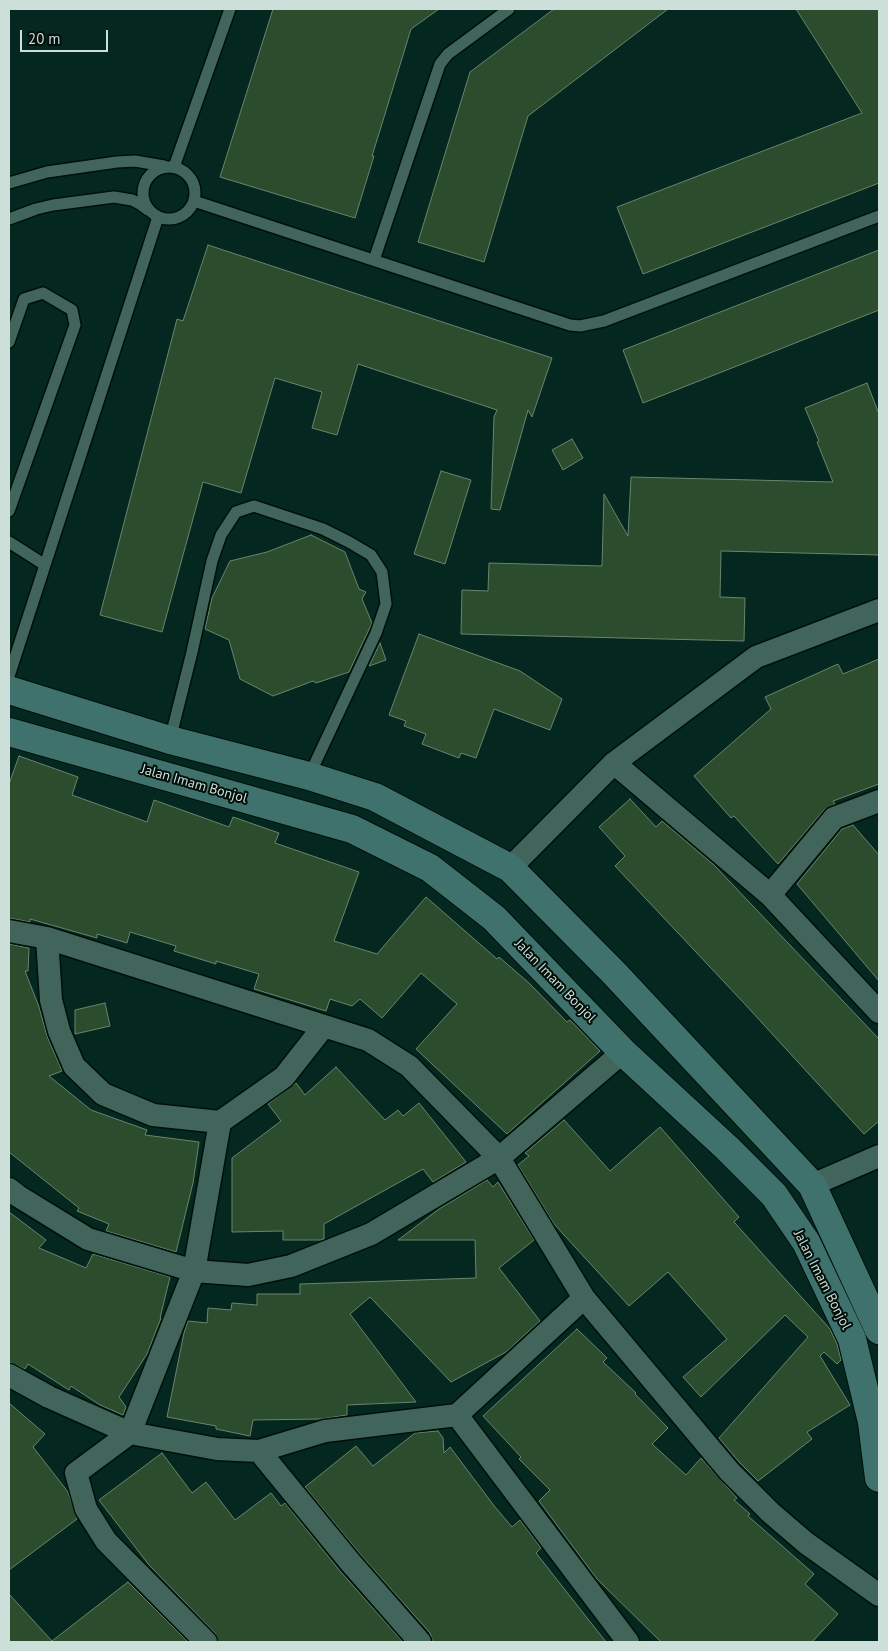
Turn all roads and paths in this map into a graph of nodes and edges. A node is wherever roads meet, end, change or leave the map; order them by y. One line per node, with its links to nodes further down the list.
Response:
1 (230, 9): 3 (lane)
2 (509, 9): 9 (lane)
3 (170, 167): 4 (lane); 5 (lane); 6 (lane)
4 (9, 183)
5 (194, 201): 6 (lane); 9 (lane)
6 (155, 215): 8 (lane); 13 (lane)
7 (879, 216): 9 (lane)
8 (9, 219)
9 (374, 260)
10 (9, 342): 11 (lane)
11 (9, 511)
12 (9, 542): 13 (lane)
13 (45, 565): 15 (lane)
14 (879, 610): 19 (street)
15 (9, 676)
16 (9, 690): 18 (main road, Jalan Imam Bonjol)
17 (9, 732): 28 (main road, Jalan Imam Bonjol)
18 (170, 740): 20 (main road, Jalan Imam Bonjol); 20 (lane)
19 (614, 763): 22 (street); 23 (street)
20 (309, 776): 22 (main road, Jalan Imam Bonjol)
21 (879, 801): 23 (street)
22 (510, 868): 32 (main road, Jalan Imam Bonjol)
23 (770, 895): 26 (street)
24 (9, 931): 25 (street)
25 (47, 938): 27 (street); 29 (street)
26 (879, 1010)
27 (324, 1026): 29 (street); 31 (street)
28 (623, 1052): 31 (street); 41 (main road, Jalan Imam Bonjol)
29 (220, 1122): 34 (street)
30 (879, 1156): 32 (street)
31 (499, 1158): 34 (street); 35 (street)
32 (812, 1185): 36 (main road, Jalan Imam Bonjol)
33 (9, 1189): 34 (street)
34 (194, 1271): 39 (street)
35 (584, 1298): 38 (street); 42 (street)
36 (879, 1330)
37 (9, 1375): 39 (street)
38 (457, 1415): 40 (street); 45 (street)
39 (130, 1433): 40 (street); 43 (street)
40 (259, 1451): 44 (street)
41 (879, 1478)
42 (879, 1595)
43 (206, 1642)
44 (420, 1642)
45 (628, 1642)

